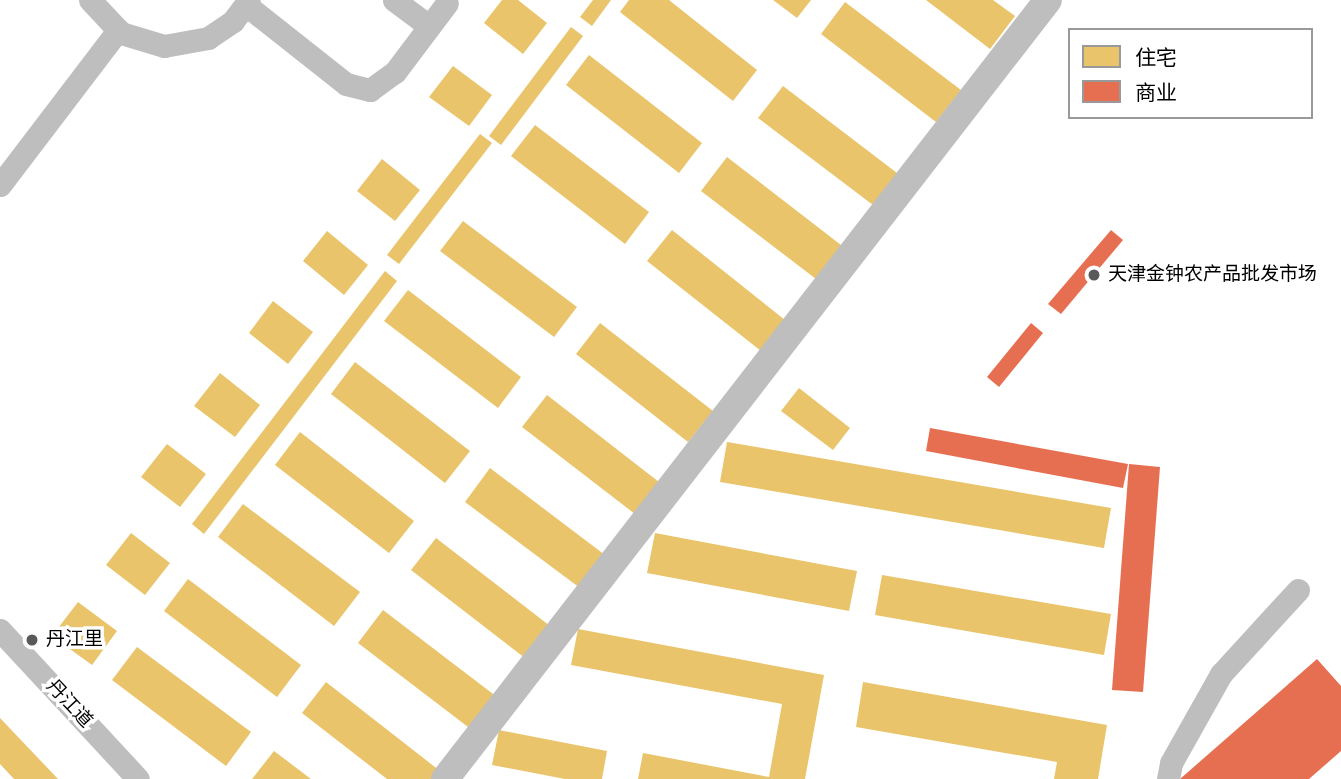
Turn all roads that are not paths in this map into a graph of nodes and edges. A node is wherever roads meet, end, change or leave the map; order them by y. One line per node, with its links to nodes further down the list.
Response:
1 (90, 0): 7 (street)
2 (394, 0): 6 (street)
3 (1048, 0): 14 (street)
4 (248, 3): 6 (street); 7 (street)
5 (447, 3): 6 (street)
6 (429, 26)
7 (118, 30): 8 (street)
8 (0, 185)
9 (1297, 590): 15 (street)
10 (0, 629): 13 (street, 丹江道)
11 (0, 641): 12 (street, 丹江道)
12 (128, 779)
13 (138, 779)
14 (445, 779)
15 (1168, 779)

